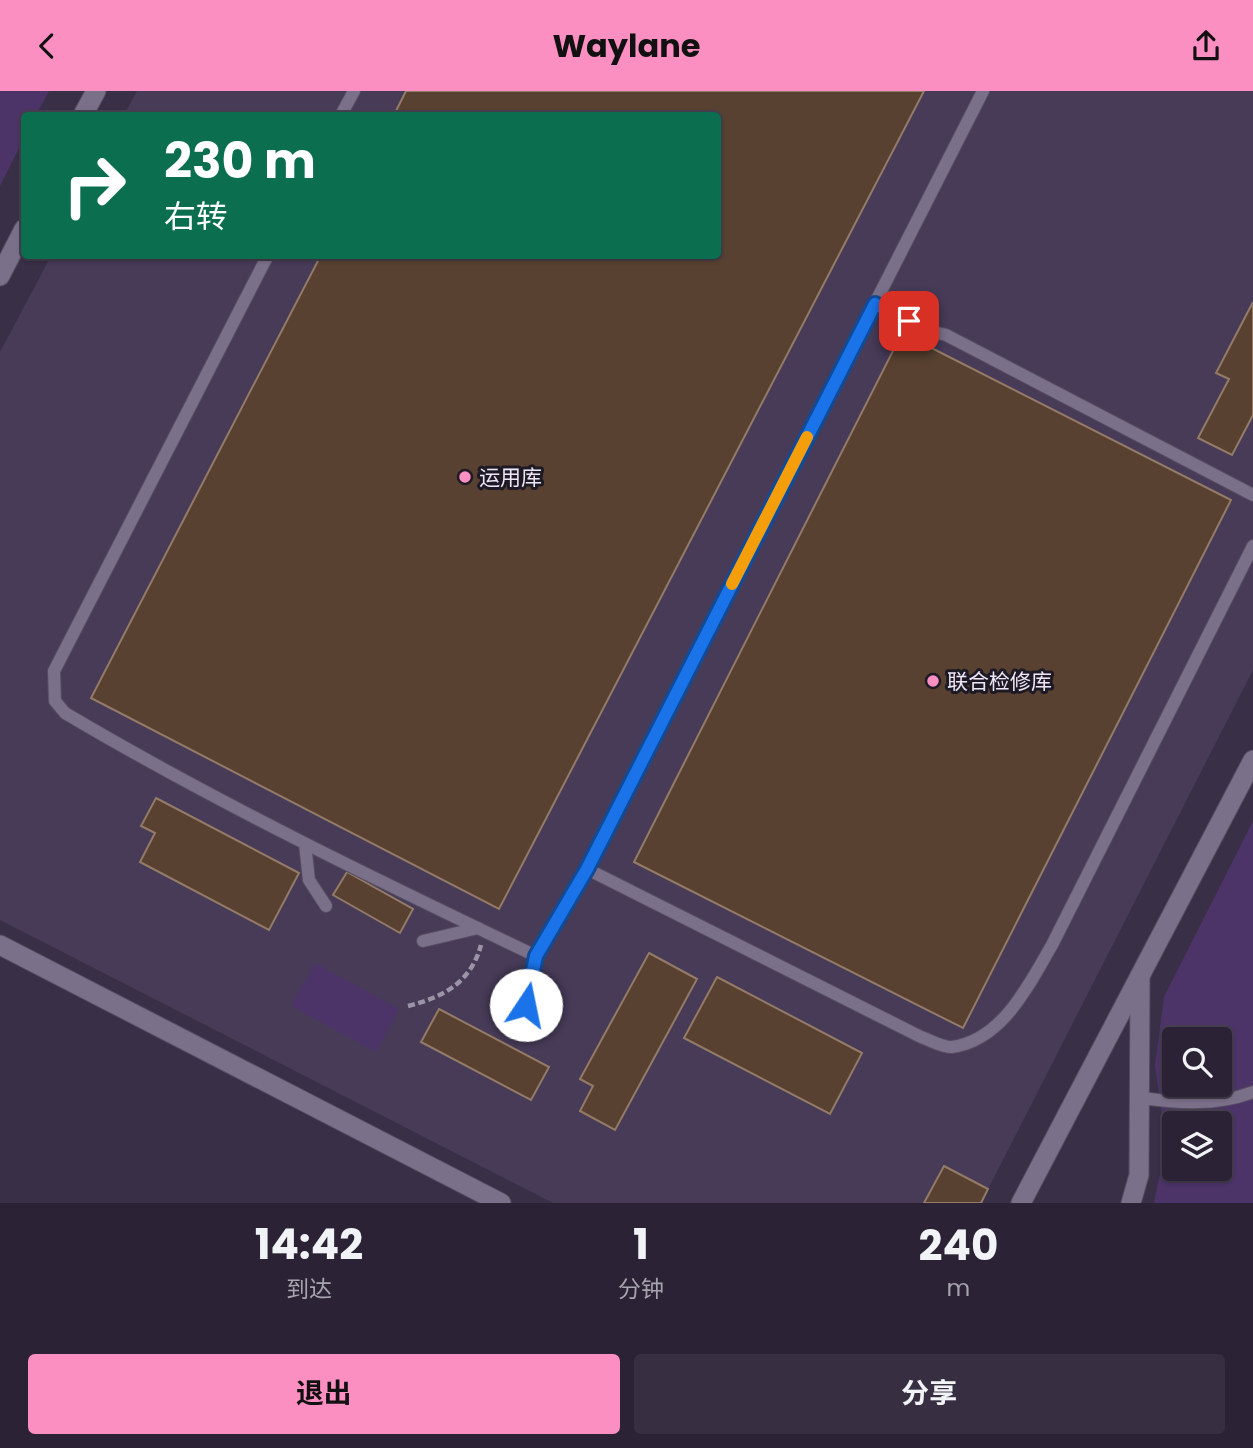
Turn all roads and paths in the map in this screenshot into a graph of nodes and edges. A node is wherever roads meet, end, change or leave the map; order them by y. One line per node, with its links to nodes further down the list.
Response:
1 (96, 91): 4 (street)
2 (354, 91): 5 (lane)
3 (983, 91): 9 (lane)
4 (85, 112)
5 (343, 112)
6 (21, 235): 8 (street)
7 (266, 259): 13 (lane)
8 (0, 276)
9 (875, 304): 10 (lane); 14 (lane)
10 (1253, 495)
11 (1253, 546): 14 (lane)
12 (1253, 761): 20 (street)
13 (305, 844): 15 (lane); 16 (lane)
14 (587, 869): 19 (lane)
15 (326, 906)
16 (481, 930): 17 (lane); 19 (lane); 21 (path)
17 (423, 941)
18 (0, 945): 25 (street)
19 (536, 956): 22 (lane)
20 (1140, 971): 24 (street); 26 (street)
21 (408, 1006)
22 (512, 1033)
23 (1253, 1092): 24 (lane)
24 (1141, 1098): 27 (street)
25 (501, 1203)
26 (1021, 1203)
27 (1131, 1203)

